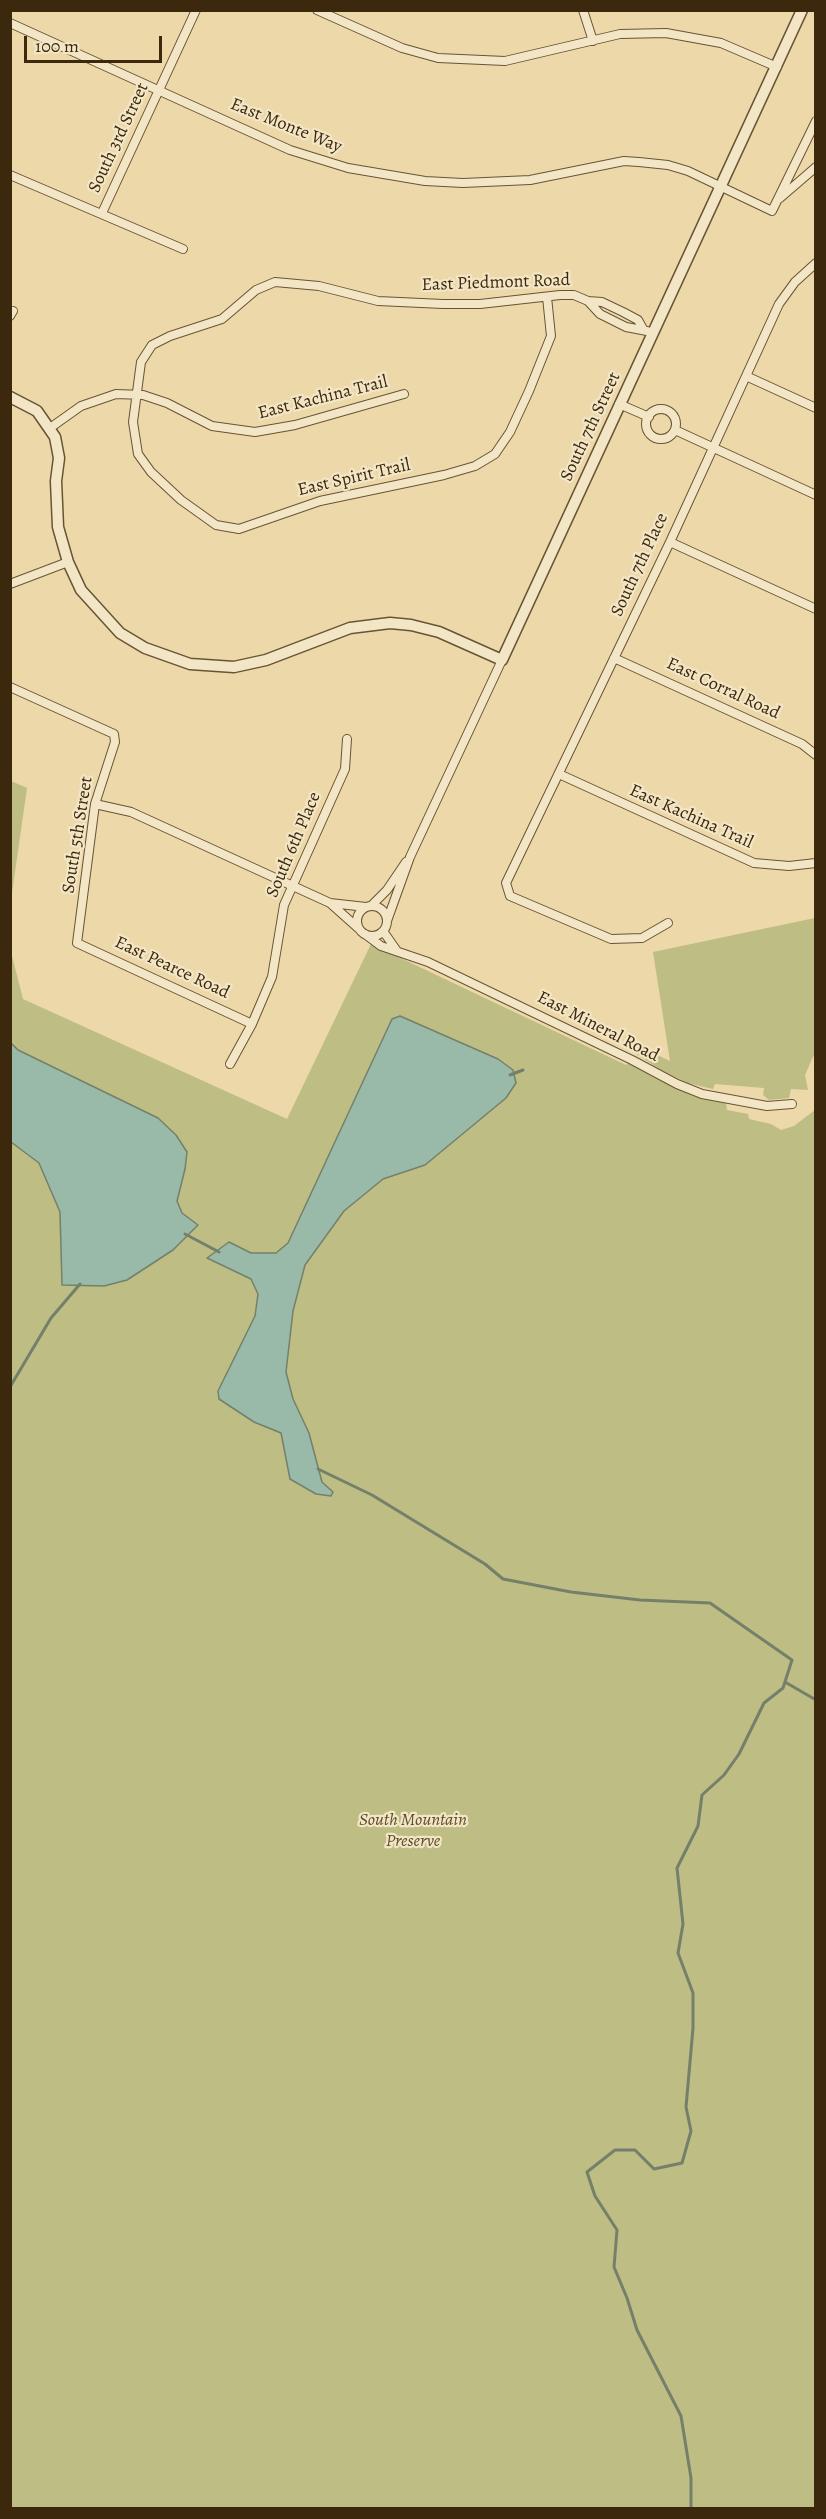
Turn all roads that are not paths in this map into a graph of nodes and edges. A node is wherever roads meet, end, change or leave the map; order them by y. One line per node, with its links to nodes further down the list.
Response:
1 (196, 10): 8 (street, South 3rd Street)
2 (317, 10): 6 (street)
3 (583, 10): 6 (street)
4 (802, 10): 7 (street, South 7th Street)
5 (10, 23): 8 (street, East Monte Way)
6 (593, 41): 7 (street)
7 (777, 67): 12 (street, South 7th Street)
8 (159, 90): 12 (street, East Monte Way); 14 (street, South 3rd Street)
9 (816, 121): 13 (street)
10 (816, 167): 13 (street)
11 (10, 175): 14 (street)
12 (720, 187): 13 (street, East Monte Way); 18 (street, South 7th Street)
13 (777, 200)
14 (102, 213): 15 (street)
15 (183, 249)
16 (816, 262): 19 (street, South 7th Place)
17 (547, 297): 18 (street, East Piedmont Road); 20 (street, East Piedmont Road); 20 (street, East Spirit Trail)
18 (648, 331): 23 (street, South 7th Street)
19 (746, 376): 24 (street); 28 (street, South 7th Place)
20 (137, 394): 21 (street, East Kachina Trail); 26 (street, East Kachina Trail)
21 (404, 394)
22 (10, 397): 26 (street)
23 (619, 404): 25 (street); 35 (street, South 7th Street)
24 (816, 408)
25 (649, 417): 27 (street); 27 (street)
26 (50, 428): 31 (street)
27 (675, 430): 28 (street)
28 (712, 447): 29 (street); 30 (street, South 7th Place)
29 (816, 495)
30 (670, 543): 33 (street); 34 (street, South 7th Place)
31 (68, 562): 32 (street); 35 (street)
32 (10, 584)
33 (816, 609)
34 (614, 658): 38 (street, East Corral Road); 39 (street, South 7th Place)
35 (502, 660): 41 (street, South 7th Street)
36 (10, 687): 40 (street, South 5th Street)
37 (347, 739): 43 (street, South 6th Place)
38 (816, 754)
39 (559, 774): 42 (street, East Kachina Trail); 47 (street, South 7th Place)
40 (96, 804): 43 (street, East Mineral Road); 50 (street, South 5th Street)
41 (410, 857): 45 (street, South 7th Street); 46 (street, South 7th Street)
42 (816, 863)
43 (292, 885): 44 (street, East Mineral Road); 52 (street, South 6th Place)
44 (330, 903): 45 (street, East Mineral Road); 48 (street, East Mineral Road)
45 (369, 906): 46 (street); 48 (street, South 7th Street)
46 (387, 921): 49 (street, South 7th Street)
47 (668, 923)
48 (362, 931): 49 (street); 51 (street, East Mineral Road)
49 (383, 931): 51 (street)
50 (77, 943): 52 (street, East Pearce Road)
51 (398, 951): 54 (street, East Mineral Road)
52 (252, 1024): 53 (street, South 6th Place)
53 (230, 1064)
54 (792, 1104)

